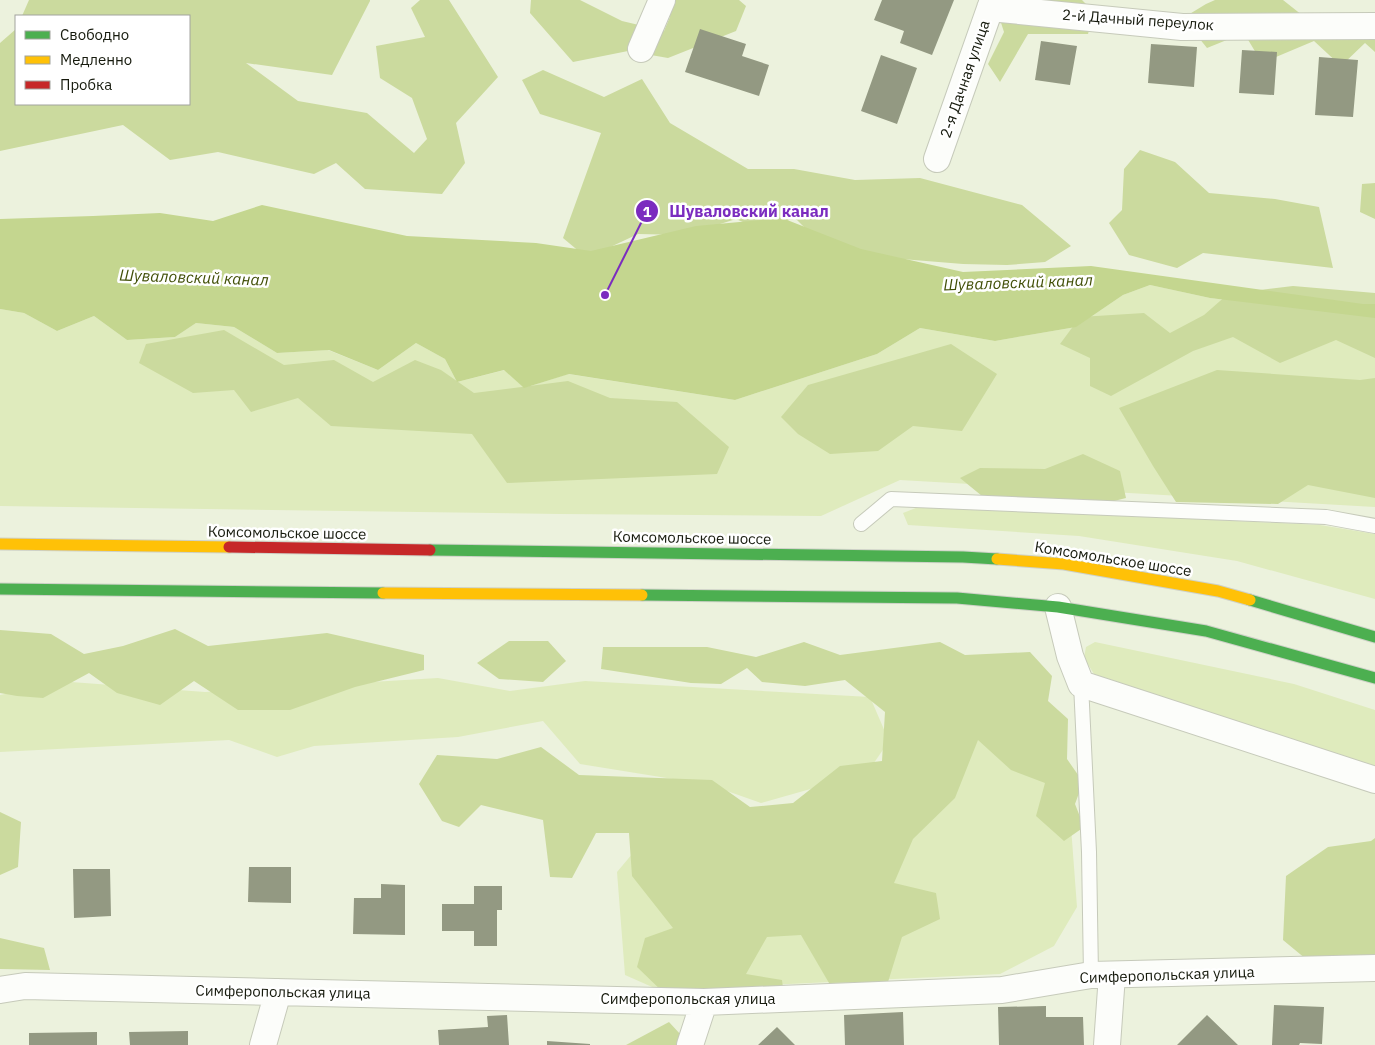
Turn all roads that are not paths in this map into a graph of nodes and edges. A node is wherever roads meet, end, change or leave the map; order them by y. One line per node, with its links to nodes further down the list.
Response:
1 (662, 0): 4 (street)
2 (992, 4): 3 (street, 2-й Дачный переулок); 5 (street, 2-я Дачная улица)
3 (1375, 26)
4 (641, 49)
5 (938, 159)
6 (861, 524): 7 (lane)
7 (1375, 526)
8 (0, 544): 11 (main road, Комсомольское шоссе)
9 (0, 589): 10 (main road)
10 (1058, 607): 12 (main road); 13 (street)
11 (1375, 637)
12 (1375, 678)
13 (1082, 684): 14 (street); 16 (lane)
14 (1375, 780)
15 (1375, 968): 16 (street, Симферопольская улица)
16 (1102, 975): 19 (street, Симферопольская улица); 22 (street)
17 (0, 990): 18 (street, Симферопольская улица)
18 (278, 992): 19 (street, Симферопольская улица); 20 (street)
19 (704, 1002): 21 (street)
20 (263, 1045)
21 (690, 1045)
22 (1107, 1045)

